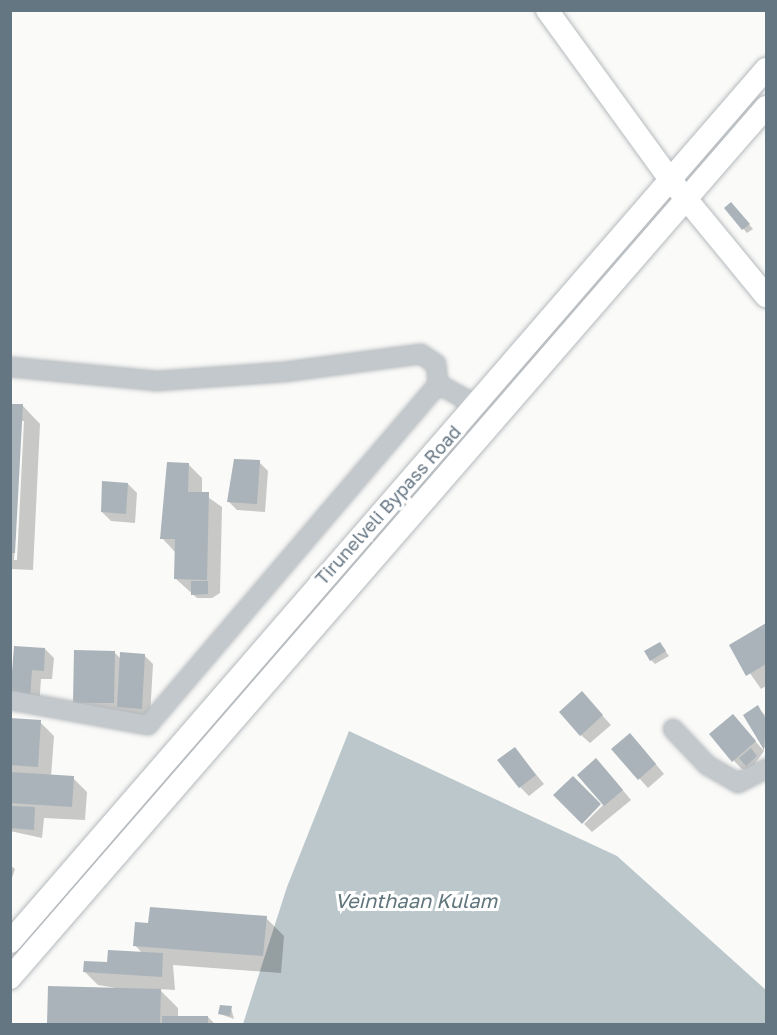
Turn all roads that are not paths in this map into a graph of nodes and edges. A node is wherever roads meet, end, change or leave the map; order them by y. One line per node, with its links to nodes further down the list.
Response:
1 (547, 10): 4 (main road)
2 (766, 69): 4 (main road, Tirunelveli Bypass Road)
3 (766, 107): 5 (main road, Tirunelveli Bypass Road)
4 (669, 178): 5 (main road); 9 (main road, Tirunelveli Bypass Road)
5 (685, 197): 6 (main road); 14 (main road, Tirunelveli Bypass Road)
6 (766, 296)
7 (10, 367): 8 (street)
8 (438, 384): 9 (street); 10 (street)
9 (476, 405): 13 (main road, Tirunelveli Bypass Road)
10 (10, 700)
11 (673, 729): 12 (street)
12 (766, 769)
13 (10, 942)
14 (10, 978)

